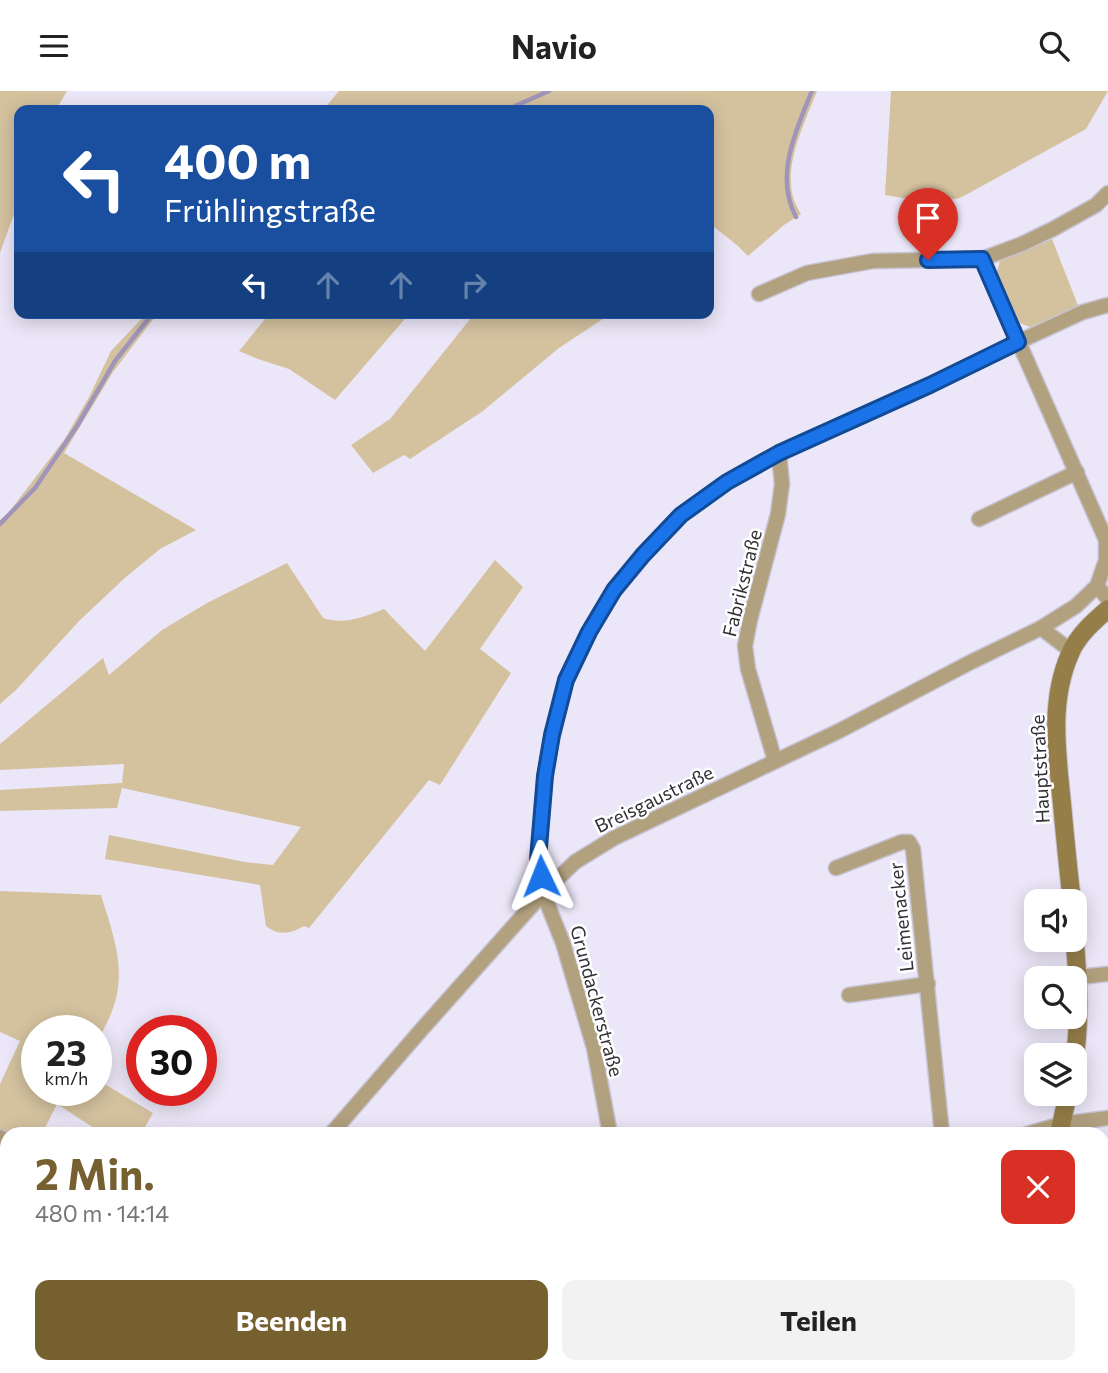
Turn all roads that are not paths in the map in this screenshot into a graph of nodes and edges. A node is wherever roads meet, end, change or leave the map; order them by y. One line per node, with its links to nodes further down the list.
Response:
1 (1108, 194): 2 (street)
2 (982, 259): 3 (street); 5 (street)
3 (759, 295)
4 (1108, 305): 5 (street, Grundackerstraße)
5 (1018, 342): 6 (street, Grundackerstraße); 7 (street)
6 (779, 453): 14 (street, Fabrikstraße); 17 (street, Grundackerstraße)
7 (1077, 473): 8 (street); 9 (street)
8 (979, 519)
9 (1097, 586): 10 (street); 12 (street, Breisgaustraße)
10 (1108, 599)
11 (1108, 608): 13 (main road, Hauptstraße)
12 (1041, 628): 13 (street); 14 (street, Breisgaustraße)
13 (1070, 651): 16 (main road, Hauptstraße)
14 (775, 761): 17 (street, Breisgaustraße)
15 (836, 869): 20 (street, Leimenacker)
16 (1071, 889)
17 (544, 893): 24 (street, Breisgaustraße); 25 (street, Grundackerstraße)
18 (1108, 974): 19 (street)
19 (1087, 976)
20 (928, 983): 21 (street, Leimenacker); 26 (street, Leimenacker)
21 (849, 995)
22 (1065, 1106): 27 (main road)
23 (1108, 1118): 28 (street)
24 (337, 1127)
25 (609, 1127)
26 (941, 1127)
27 (1060, 1127)
28 (1069, 1127)

